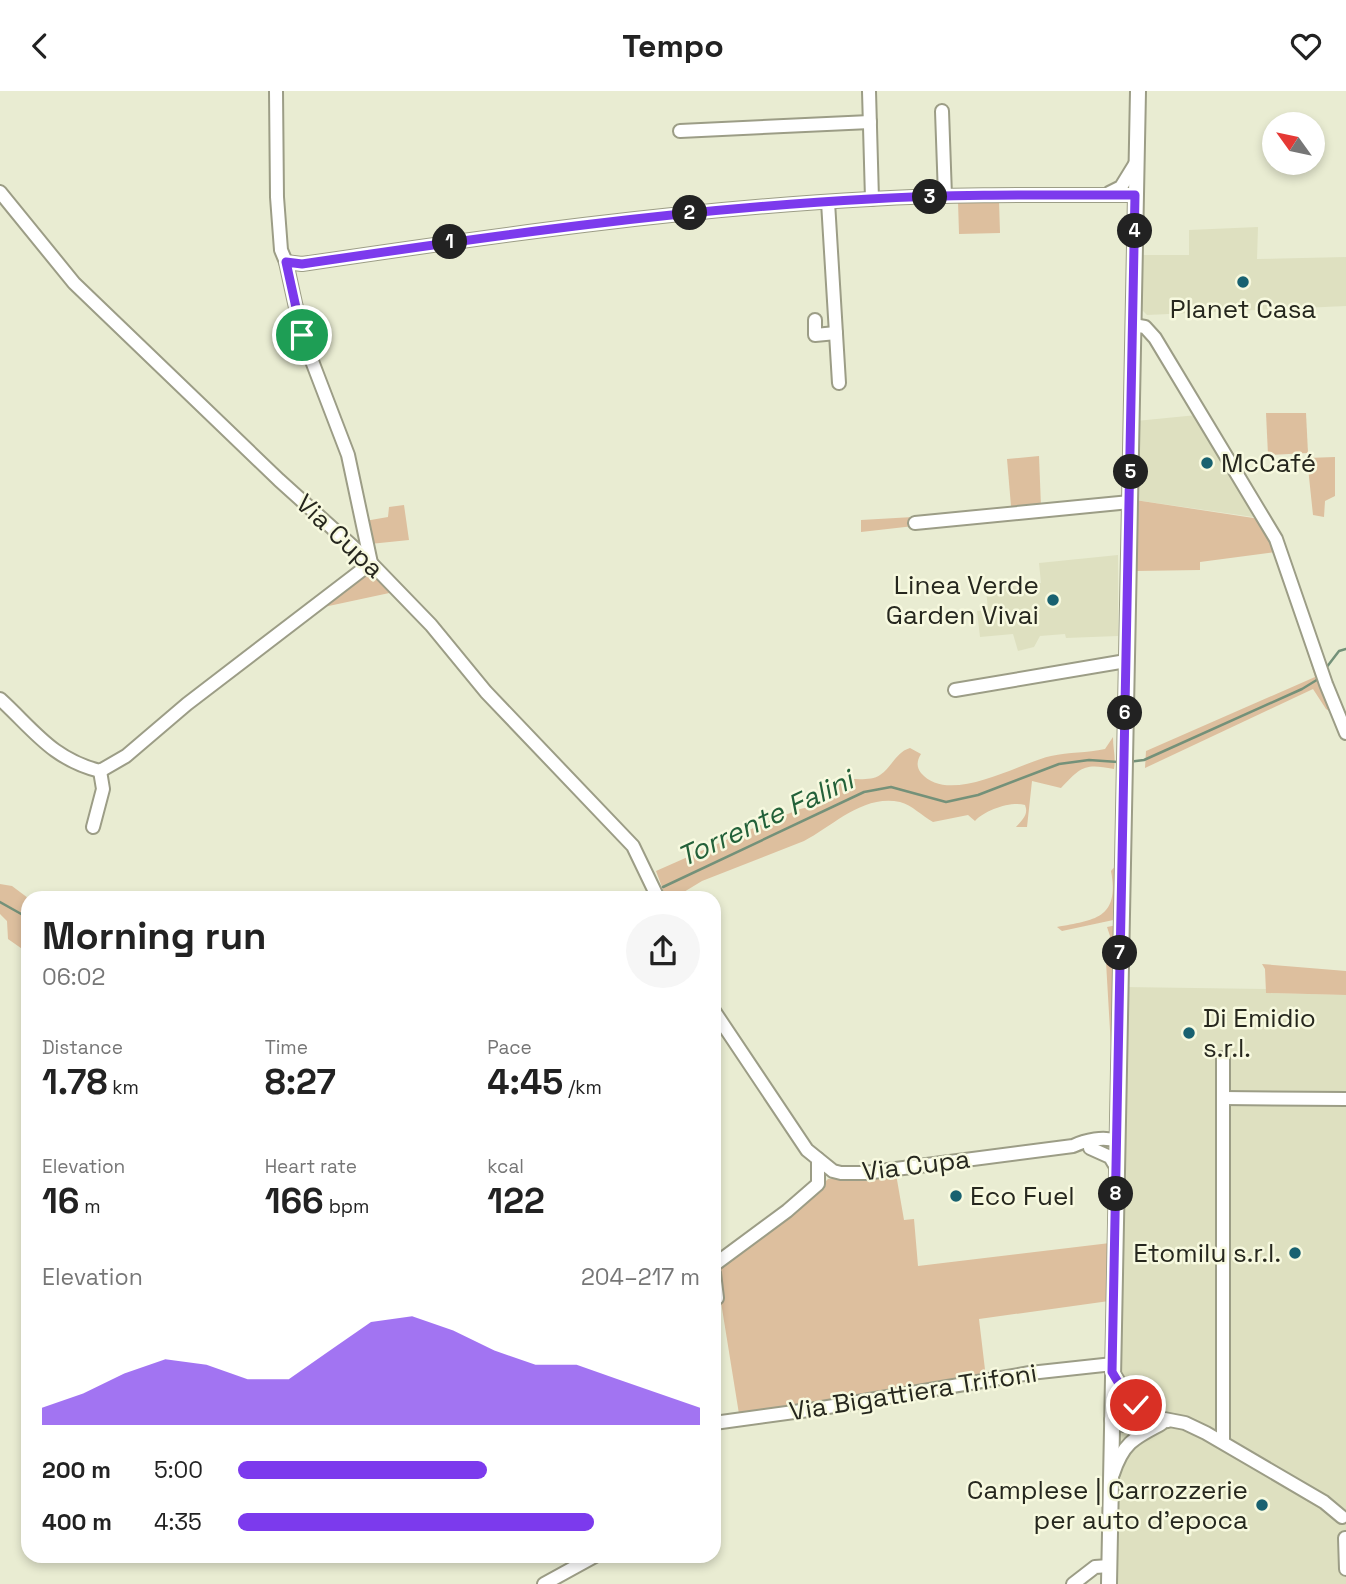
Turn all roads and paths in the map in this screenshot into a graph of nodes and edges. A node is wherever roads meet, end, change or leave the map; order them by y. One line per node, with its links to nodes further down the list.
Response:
1 (276, 91): 14 (street)
2 (869, 91): 5 (street)
3 (1138, 91): 7 (main road)
4 (943, 111): 11 (street)
5 (870, 122): 6 (street); 12 (street)
6 (680, 131)
7 (1137, 161): 9 (street); 10 (main road)
8 (0, 192): 21 (street, Via Cupa)
9 (1102, 194): 10 (street); 11 (street)
10 (1135, 195): 16 (main road)
11 (945, 196): 12 (street)
12 (872, 199): 13 (street)
13 (828, 202): 14 (street); 17 (street)
14 (286, 262): 21 (street)
15 (815, 320): 17 (street)
16 (1133, 325): 19 (main road); 25 (street)
17 (836, 333): 18 (street)
18 (839, 383)
19 (1130, 502): 20 (street); 22 (main road)
20 (915, 523)
21 (371, 562): 26 (street); 28 (street, Via Cupa)
22 (1126, 661): 23 (street); 33 (main road)
23 (955, 690)
24 (0, 699): 26 (street)
25 (1346, 733)
26 (100, 771): 27 (street)
27 (93, 827)
28 (655, 891)
29 (721, 1021): 36 (street, Via Cupa)
30 (1223, 1058): 31 (street)
31 (1223, 1098): 32 (street); 43 (street)
32 (1346, 1099)
33 (1117, 1111): 34 (main road); 35 (street)
34 (1117, 1141): 35 (street, Via Cupa); 37 (main road)
35 (1091, 1144): 36 (street, Via Cupa); 37 (street, Via Cupa)
36 (818, 1159): 38 (street)
37 (1116, 1167): 39 (main road)
38 (721, 1260)
39 (1113, 1368): 40 (main road); 41 (street); 42 (street, Via Bigattiera Trifoni)
40 (1111, 1420): 41 (street); 44 (main road)
41 (1168, 1421): 43 (street); 44 (street)
42 (721, 1422)
43 (1223, 1441): 45 (street)
44 (1111, 1481): 47 (main road)
45 (1345, 1522): 48 (street)
46 (582, 1563): 49 (street)
47 (1109, 1566): 50 (street); 51 (main road)
48 (1346, 1569)
49 (544, 1584)
50 (1073, 1584)
51 (1109, 1584)

